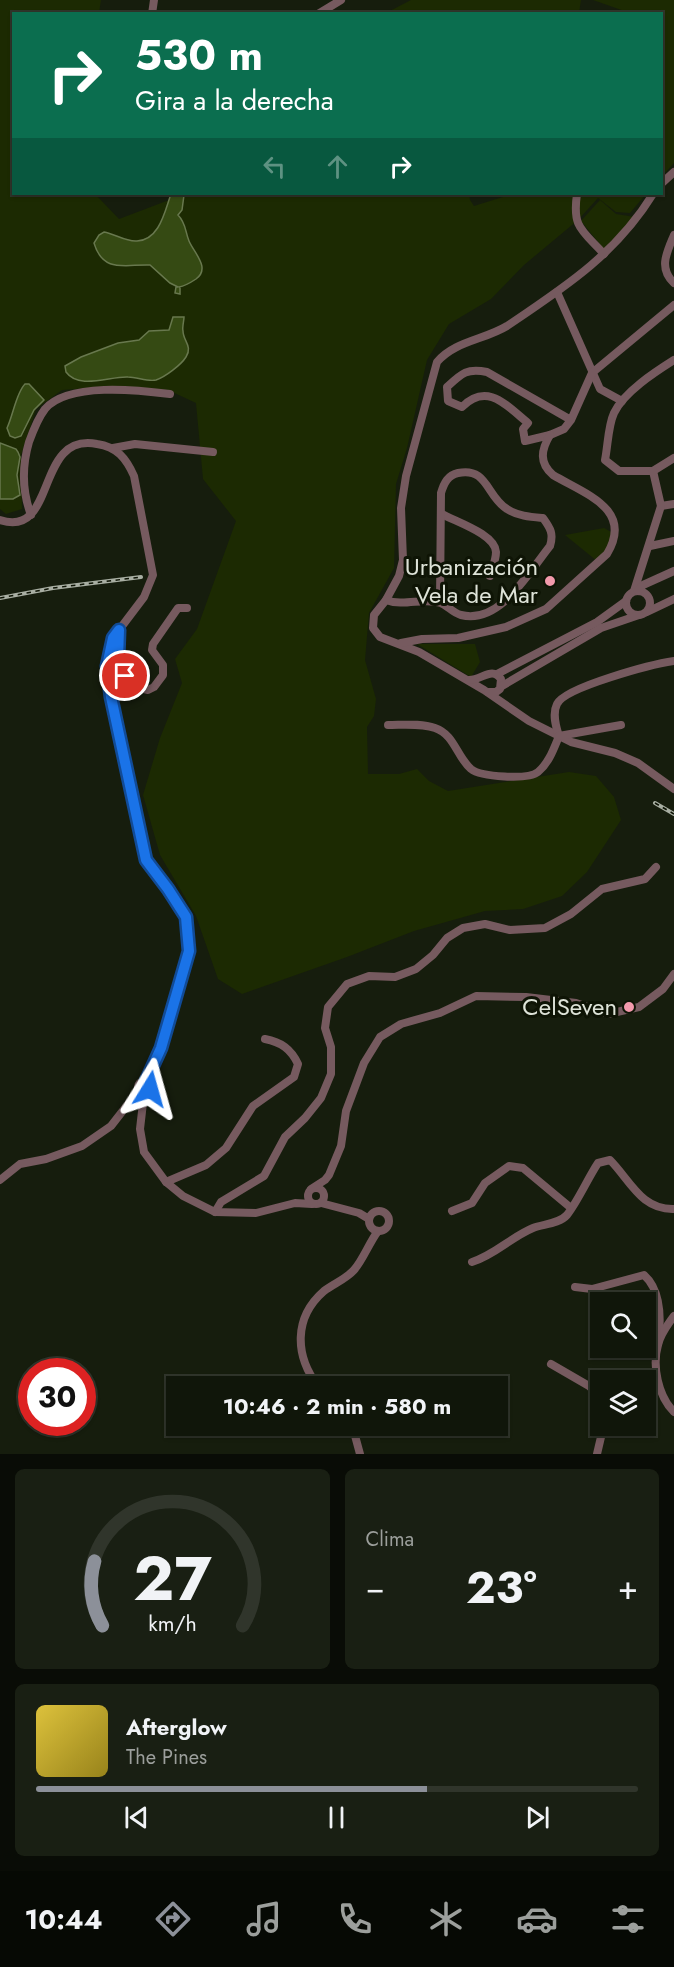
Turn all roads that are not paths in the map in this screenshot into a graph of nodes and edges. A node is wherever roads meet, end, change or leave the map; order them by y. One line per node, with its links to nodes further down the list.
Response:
1 (341, 0): 2 (street)
2 (321, 12)
3 (577, 195): 6 (street)
4 (652, 195): 6 (street)
5 (674, 235): 7 (street)
6 (604, 254): 8 (street)
7 (674, 283)
8 (557, 292): 11 (street); 31 (street)
9 (674, 304): 11 (street)
10 (674, 360): 13 (street)
11 (592, 373): 13 (street); 14 (street)
12 (170, 394): 23 (street)
13 (622, 401): 19 (street)
14 (571, 420): 15 (street); 15 (street)
15 (550, 435): 37 (street)
16 (113, 448): 17 (street); 23 (street); 36 (street)
17 (213, 452)
18 (674, 458): 19 (street)
19 (653, 471): 21 (street)
20 (674, 504): 21 (street)
21 (661, 506): 26 (street)
22 (442, 514): 28 (street); 33 (street); 33 (street)
23 (31, 515): 24 (street)
24 (0, 520)
25 (674, 541): 26 (street)
26 (650, 546): 29 (street)
27 (674, 571): 29 (street)
28 (490, 576)
29 (636, 591): 32 (street); 35 (street)
30 (674, 598): 35 (street)
31 (386, 600): 33 (street); 37 (street)
32 (626, 601): 35 (street); 39 (street)
33 (440, 603)
34 (187, 608): 36 (street)
35 (641, 615): 42 (street)
36 (119, 630): 52 (street)
37 (400, 643): 41 (street)
38 (674, 661): 47 (street)
39 (497, 674): 40 (street); 42 (street)
40 (485, 675): 41 (street); 43 (street)
41 (467, 680): 43 (street)
42 (500, 688): 43 (street); 44 (street)
43 (486, 691): 44 (street)
44 (503, 703): 47 (street)
45 (388, 725): 47 (street)
46 (621, 725): 47 (street)
47 (559, 736): 48 (street)
48 (674, 789)
49 (656, 867): 62 (street)
50 (674, 974): 54 (street)
51 (265, 1039): 55 (street)
52 (141, 1092): 53 (street); 55 (street)
53 (0, 1180)
54 (325, 1180): 56 (street); 57 (street)
55 (166, 1182): 62 (street)
56 (310, 1190): 57 (street); 57 (street); 58 (street)
57 (320, 1199): 58 (street); 68 (street)
58 (295, 1203): 62 (street)
59 (571, 1208): 60 (street); 61 (street); 63 (street)
60 (674, 1209)
61 (452, 1211)
62 (215, 1212)
63 (472, 1262)
64 (575, 1287): 66 (street)
65 (674, 1316): 66 (street)
66 (658, 1344): 70 (street)
67 (551, 1364): 69 (street)
68 (311, 1376)
69 (590, 1387)
70 (674, 1412)
71 (355, 1436): 73 (street)
72 (602, 1436): 74 (street)
73 (360, 1454)
74 (597, 1454)

